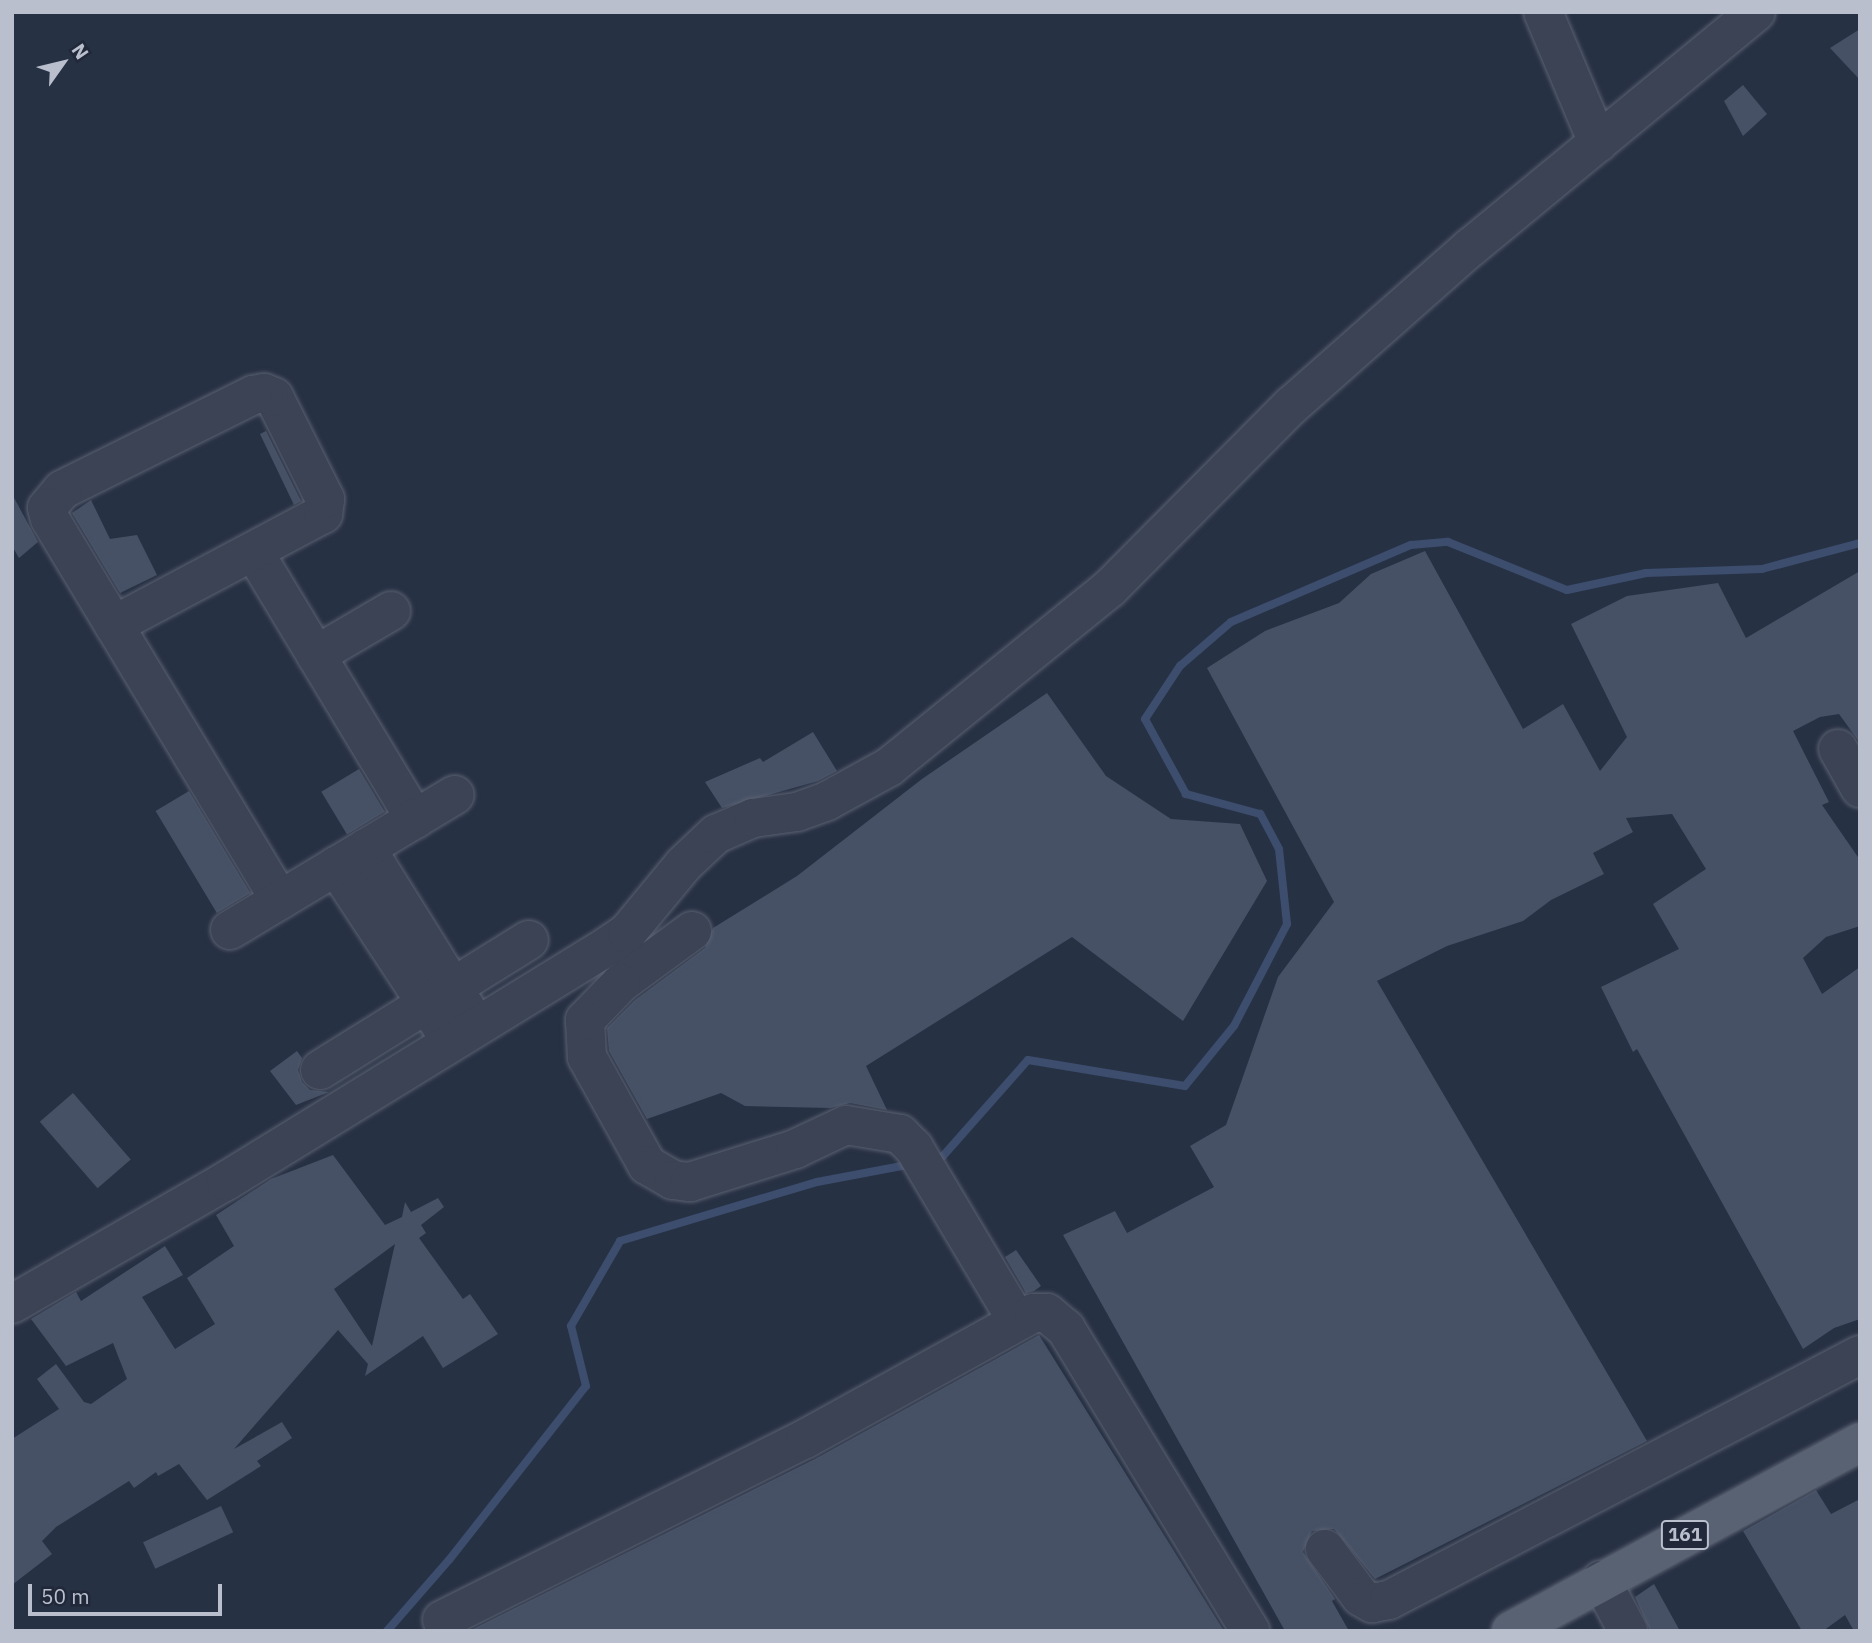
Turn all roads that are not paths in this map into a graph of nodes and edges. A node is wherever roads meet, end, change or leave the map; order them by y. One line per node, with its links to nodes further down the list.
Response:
1 (1543, 12): 3 (street)
2 (1756, 12): 3 (street)
3 (1598, 143): 18 (street)
4 (254, 552): 6 (street); 6 (street); 7 (street)
5 (391, 611): 7 (street)
6 (114, 625): 13 (street)
7 (316, 655): 11 (street)
8 (1838, 748): 9 (street)
9 (1860, 788)
10 (455, 795): 11 (street)
11 (415, 819): 12 (street)
12 (351, 857): 13 (street); 17 (street)
13 (280, 900): 14 (street)
14 (230, 930)
15 (692, 931): 21 (street)
16 (529, 940): 17 (street)
17 (440, 995): 18 (street); 19 (street)
18 (464, 1034): 20 (street)
19 (320, 1070)
20 (12, 1304)
21 (1017, 1321): 26 (street); 27 (street)
22 (1860, 1355): 24 (street)
23 (1860, 1442): 25 (main road, 161)
24 (1325, 1549)
25 (1615, 1608): 28 (main road, 161)
26 (442, 1620)
27 (1250, 1631)
28 (1511, 1631)

